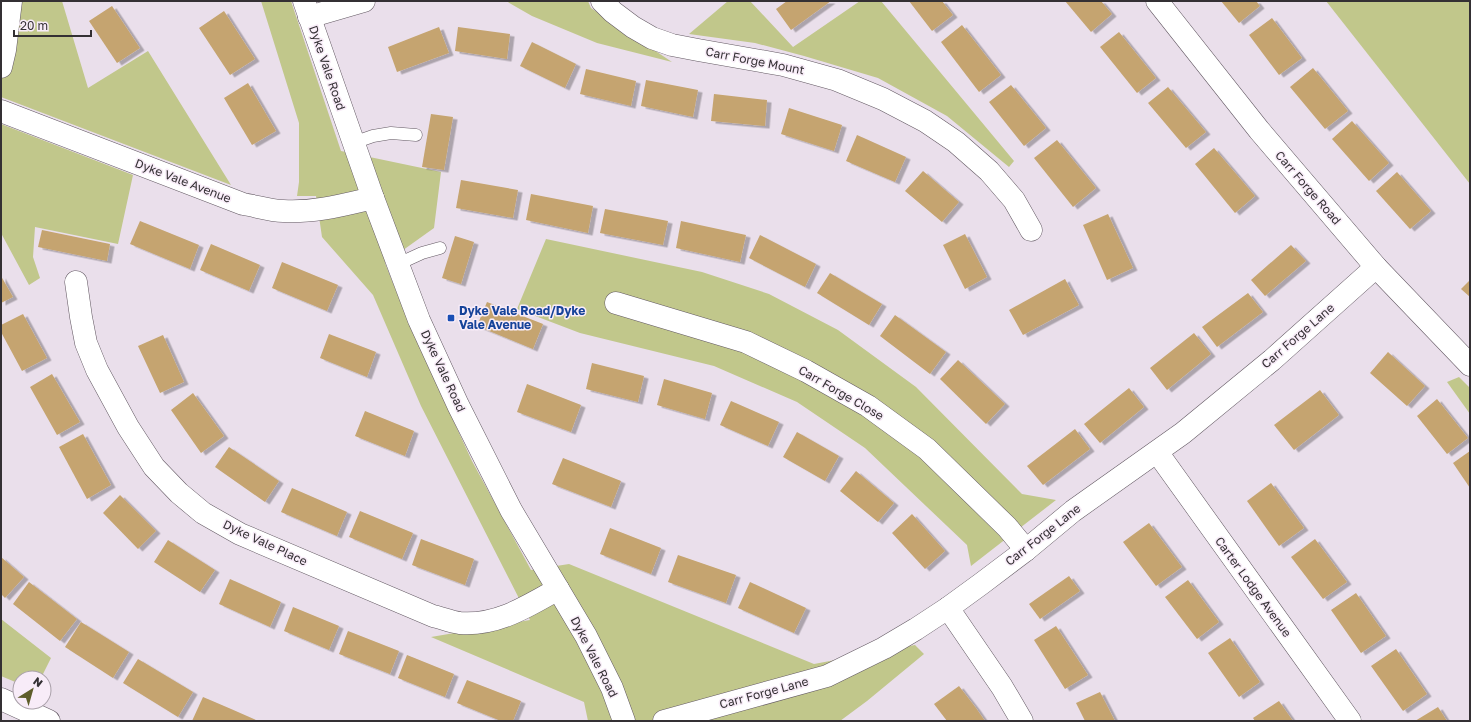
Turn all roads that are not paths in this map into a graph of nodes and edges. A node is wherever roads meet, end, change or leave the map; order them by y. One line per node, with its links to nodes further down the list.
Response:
1 (10, 1): 6 (street)
2 (364, 1): 5 (street)
3 (602, 1): 11 (street, Carr Forge Mount)
4 (1157, 1): 14 (street, Carr Forge Road)
5 (306, 9): 9 (street, Dyke Vale Road)
6 (1, 67)
7 (1, 111): 10 (street, Dyke Vale Avenue)
8 (416, 135): 9 (lane)
9 (353, 143): 10 (street, Dyke Vale Road)
10 (373, 198): 13 (street, Dyke Vale Road)
11 (1032, 230)
12 (440, 248): 13 (lane)
13 (398, 264): 20 (street, Dyke Vale Road)
14 (1376, 267): 17 (street, Carr Forge Road); 18 (street, Carr Forge Lane)
15 (76, 282): 20 (street, Dyke Vale Place)
16 (616, 303): 19 (street, Carr Forge Close)
17 (1470, 365)
18 (1157, 452): 19 (street, Carr Forge Lane); 27 (street, Carter Lodge Avenue)
19 (1026, 550): 21 (street, Carr Forge Lane)
20 (558, 589): 24 (street, Dyke Vale Road)
21 (948, 608): 25 (street, Carr Forge Lane); 26 (street)
22 (1, 699): 23 (street)
23 (49, 721)
24 (624, 721)
25 (664, 721)
26 (1022, 721)
27 (1350, 721)

